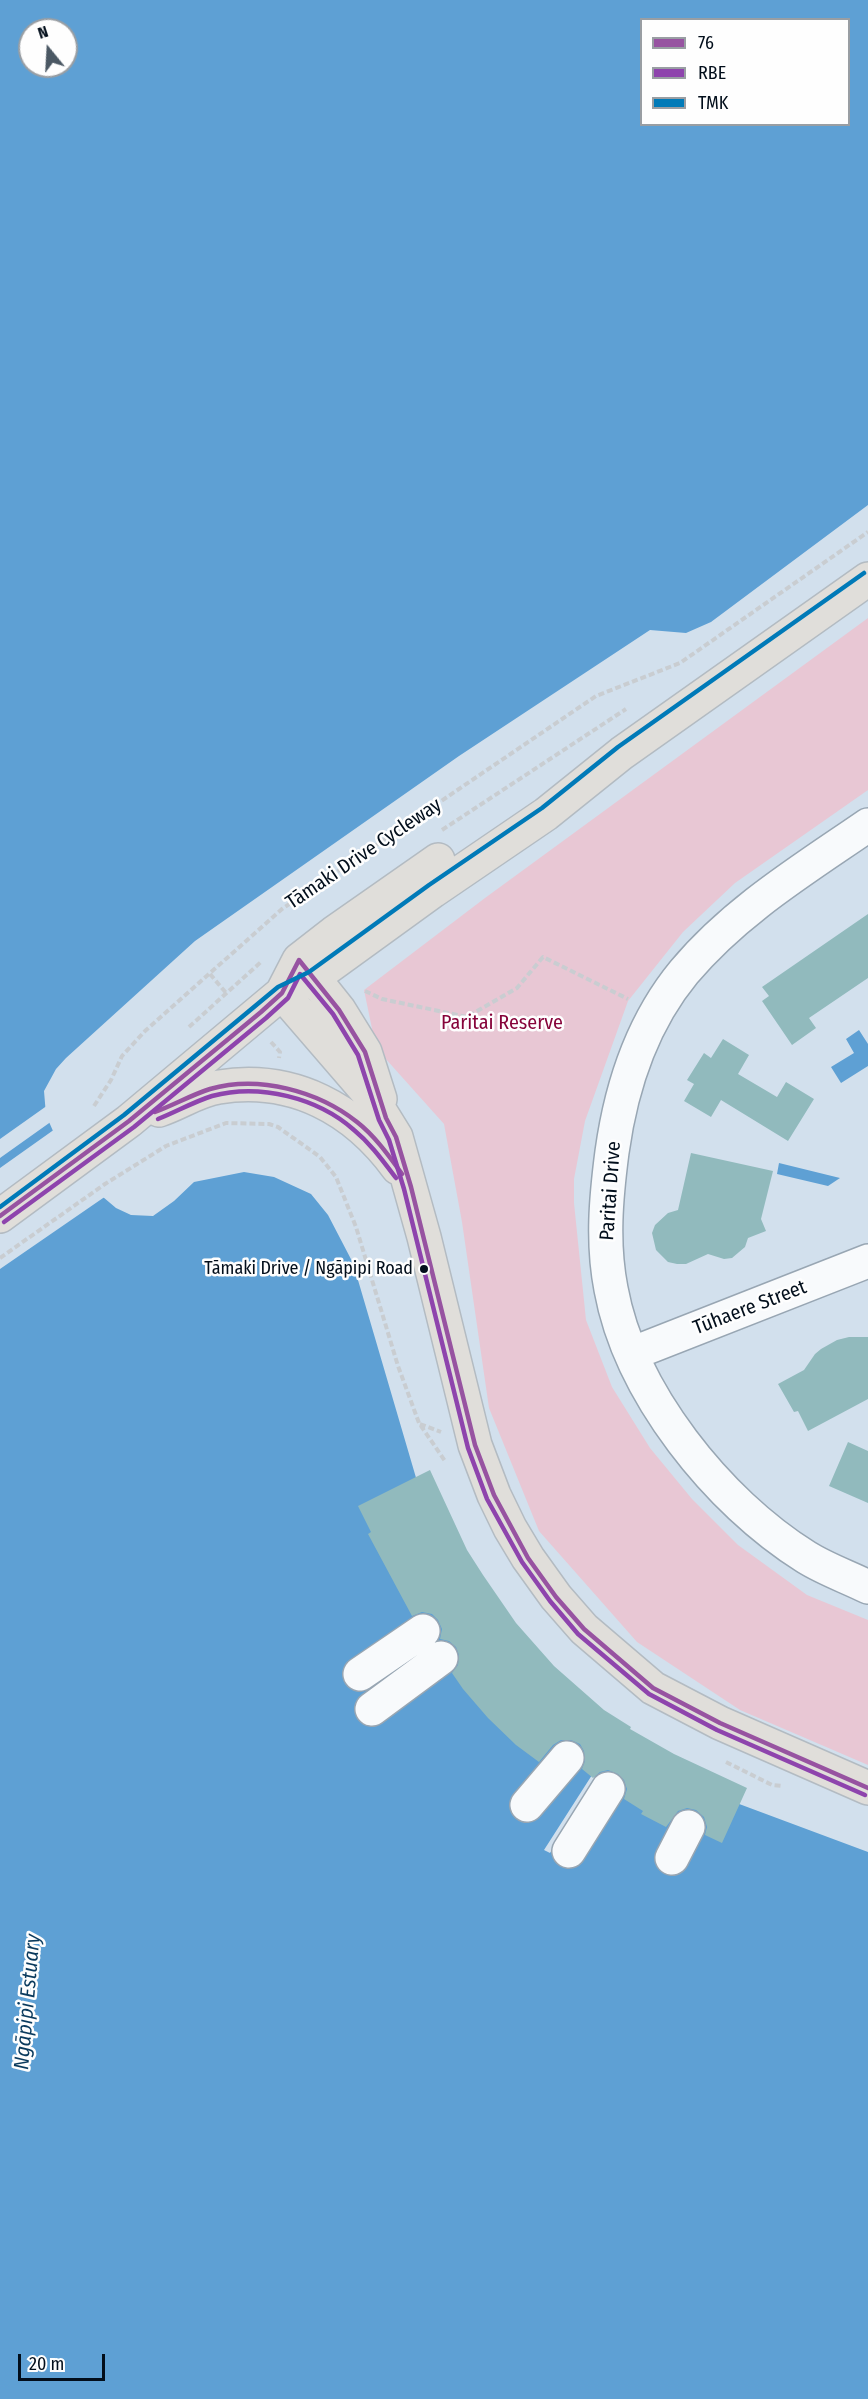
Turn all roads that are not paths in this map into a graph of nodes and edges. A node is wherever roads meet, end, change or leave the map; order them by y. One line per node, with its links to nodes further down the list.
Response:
1 (868, 579): 3 (main road)
2 (868, 825): 10 (street, Paritai Drive)
3 (306, 969): 4 (main road); 5 (main road)
4 (282, 993): 5 (main road); 6 (main road)
5 (386, 1118): 7 (main road)
6 (129, 1121): 7 (main road); 8 (main road)
7 (411, 1186): 17 (main road)
8 (0, 1216)
9 (868, 1261): 10 (street, Tūhaere Street)
10 (631, 1354): 11 (street, Paritai Drive)
11 (868, 1587)
12 (423, 1631): 14 (street)
13 (441, 1658): 15 (street)
14 (360, 1674)
15 (372, 1710)
16 (567, 1758): 19 (street)
17 (868, 1788)
18 (608, 1789): 21 (street)
19 (527, 1805)
20 (688, 1827): 22 (street)
21 (569, 1851)
22 (672, 1858)

